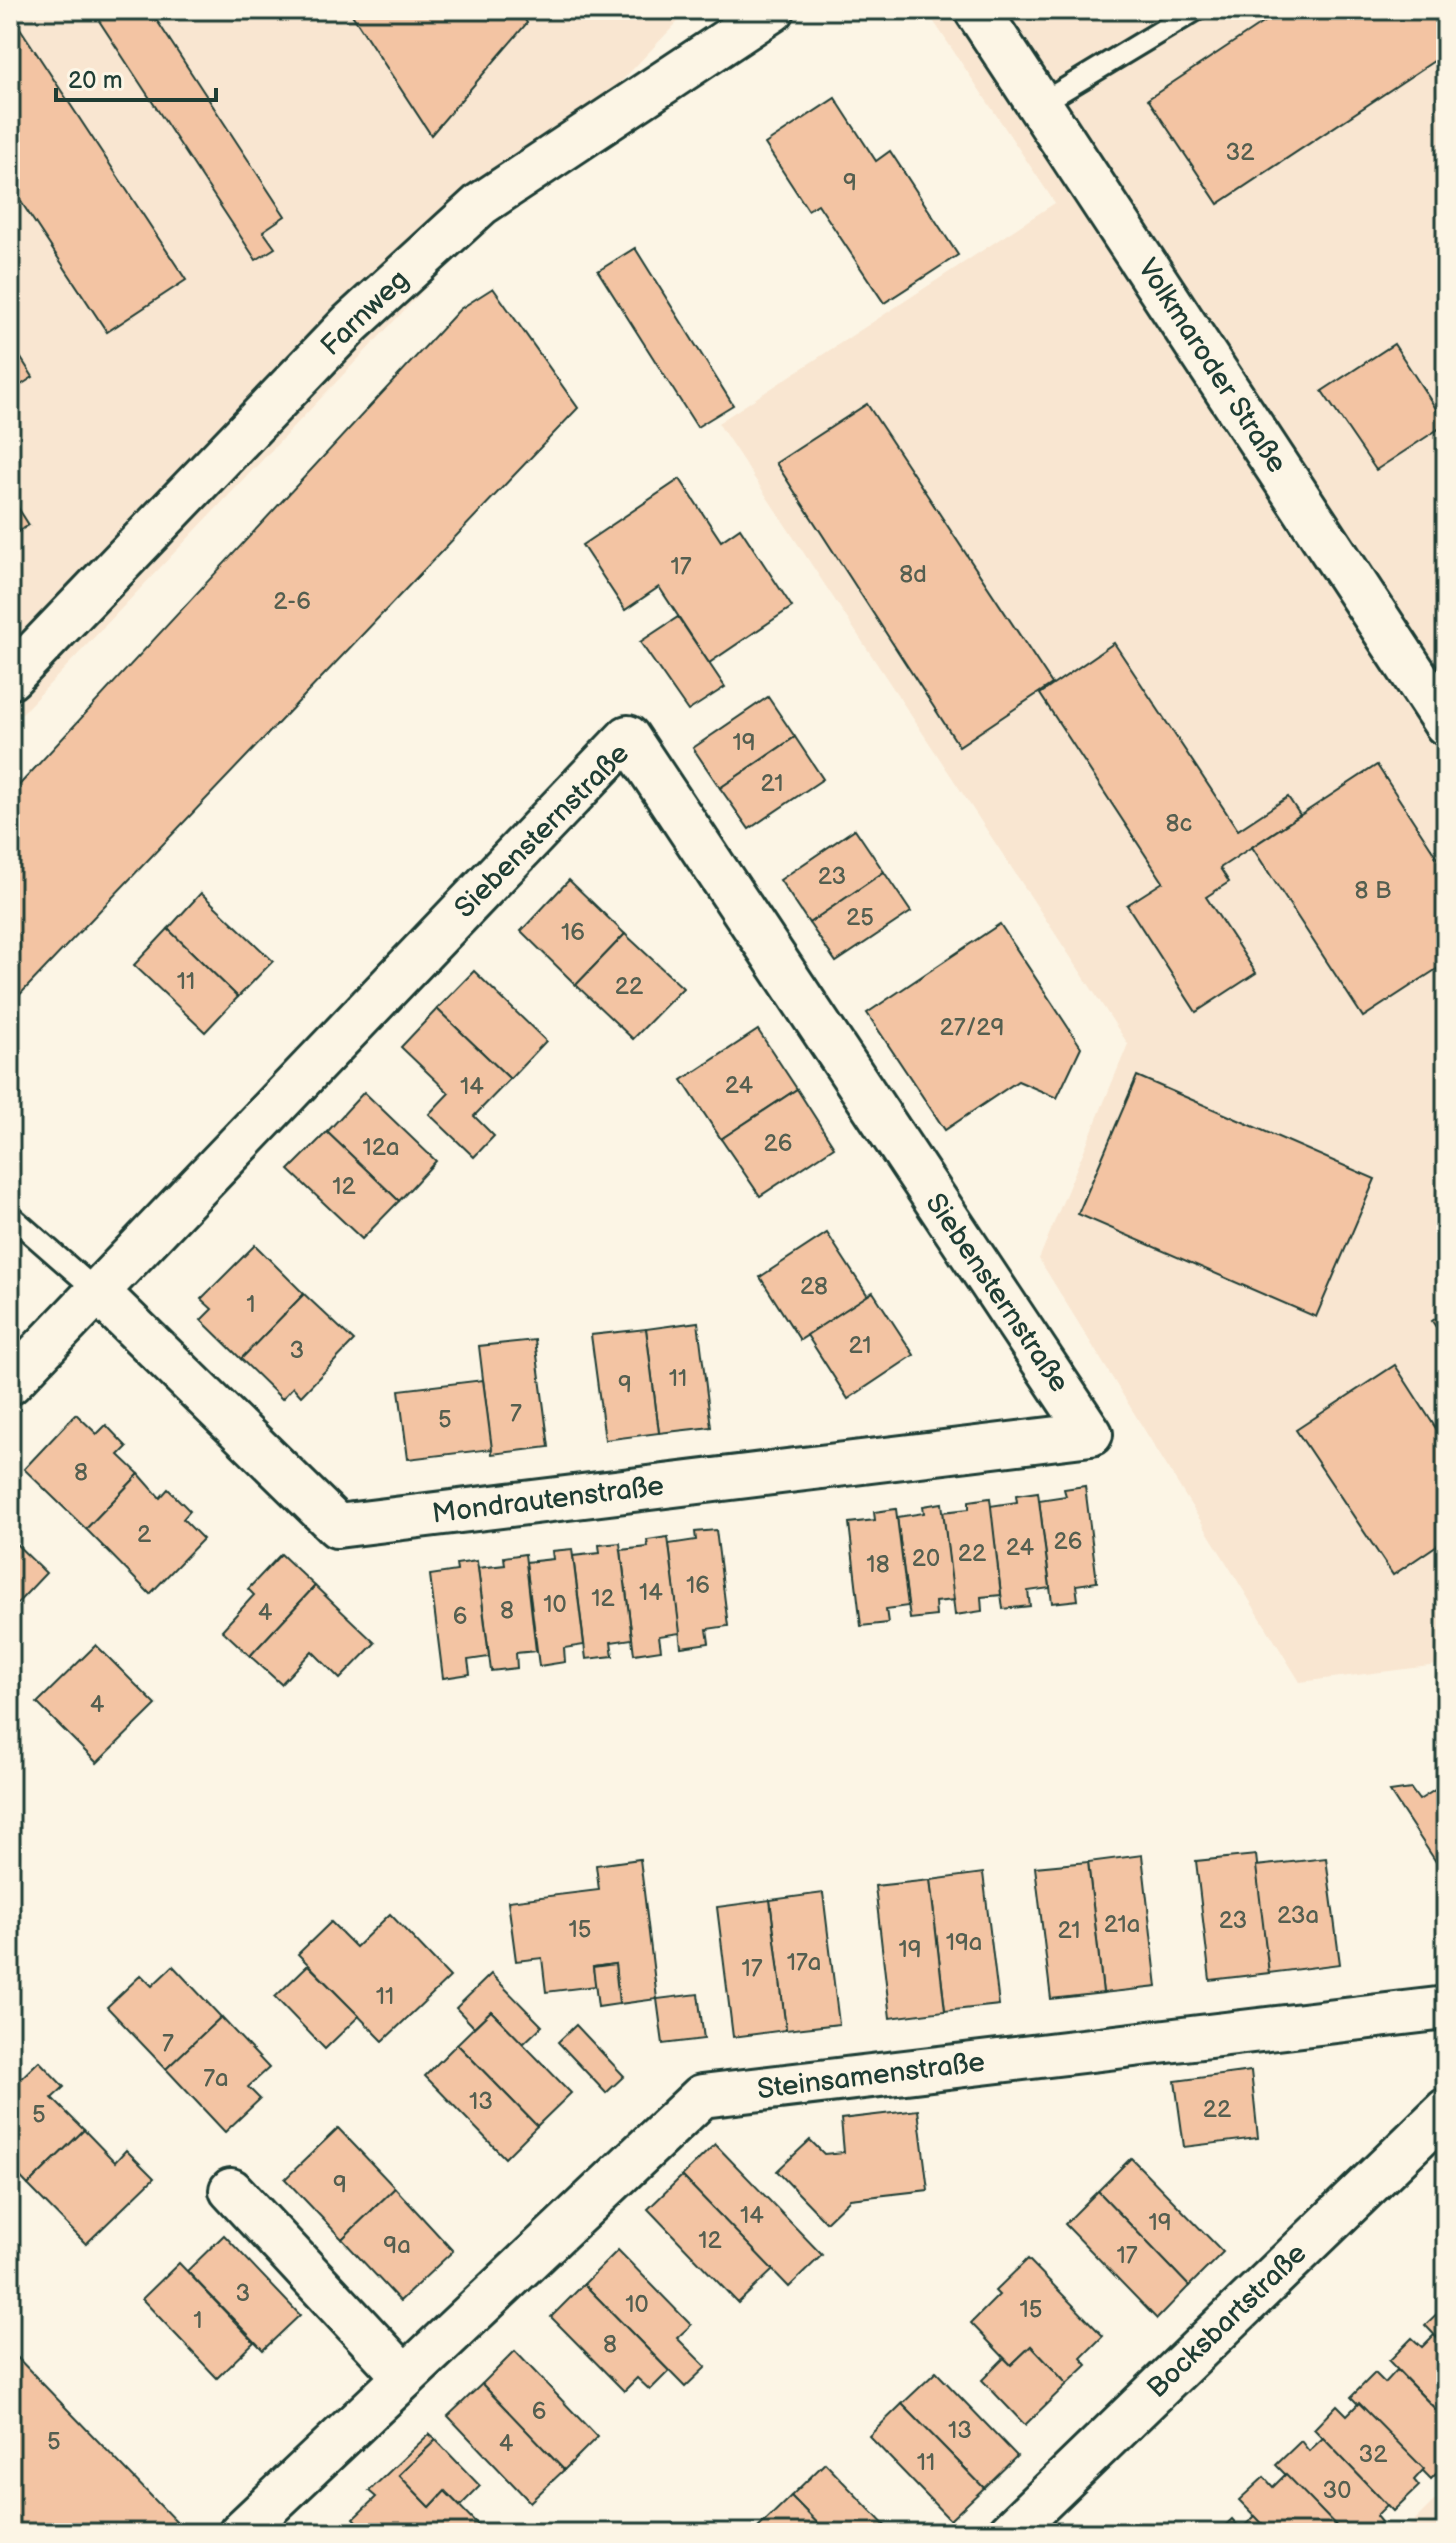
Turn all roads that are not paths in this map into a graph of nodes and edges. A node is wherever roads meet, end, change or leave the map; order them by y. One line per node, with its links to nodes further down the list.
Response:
1 (773, 10): 5 (street, Farnweg)
2 (977, 10): 4 (street, Volkmaroder Straße)
3 (1196, 10): 4 (lane)
4 (1040, 104): 6 (street, Volkmaroder Straße)
5 (10, 678)
6 (1446, 723)
7 (10, 1215): 8 (lane)
8 (99, 1293): 9 (street, Siebensternstraße); 10 (street, Mondrautenstraße); 10 (street, Siebensternstraße)
9 (10, 1383)
10 (1091, 1434)
11 (1446, 2008): 14 (street, Steinsamenstraße)
12 (1446, 2110): 16 (street, Bocksbartstraße)
13 (231, 2190): 14 (street)
14 (405, 2377): 15 (street, Steinsamenstraße)
15 (240, 2533)
16 (1009, 2533)

